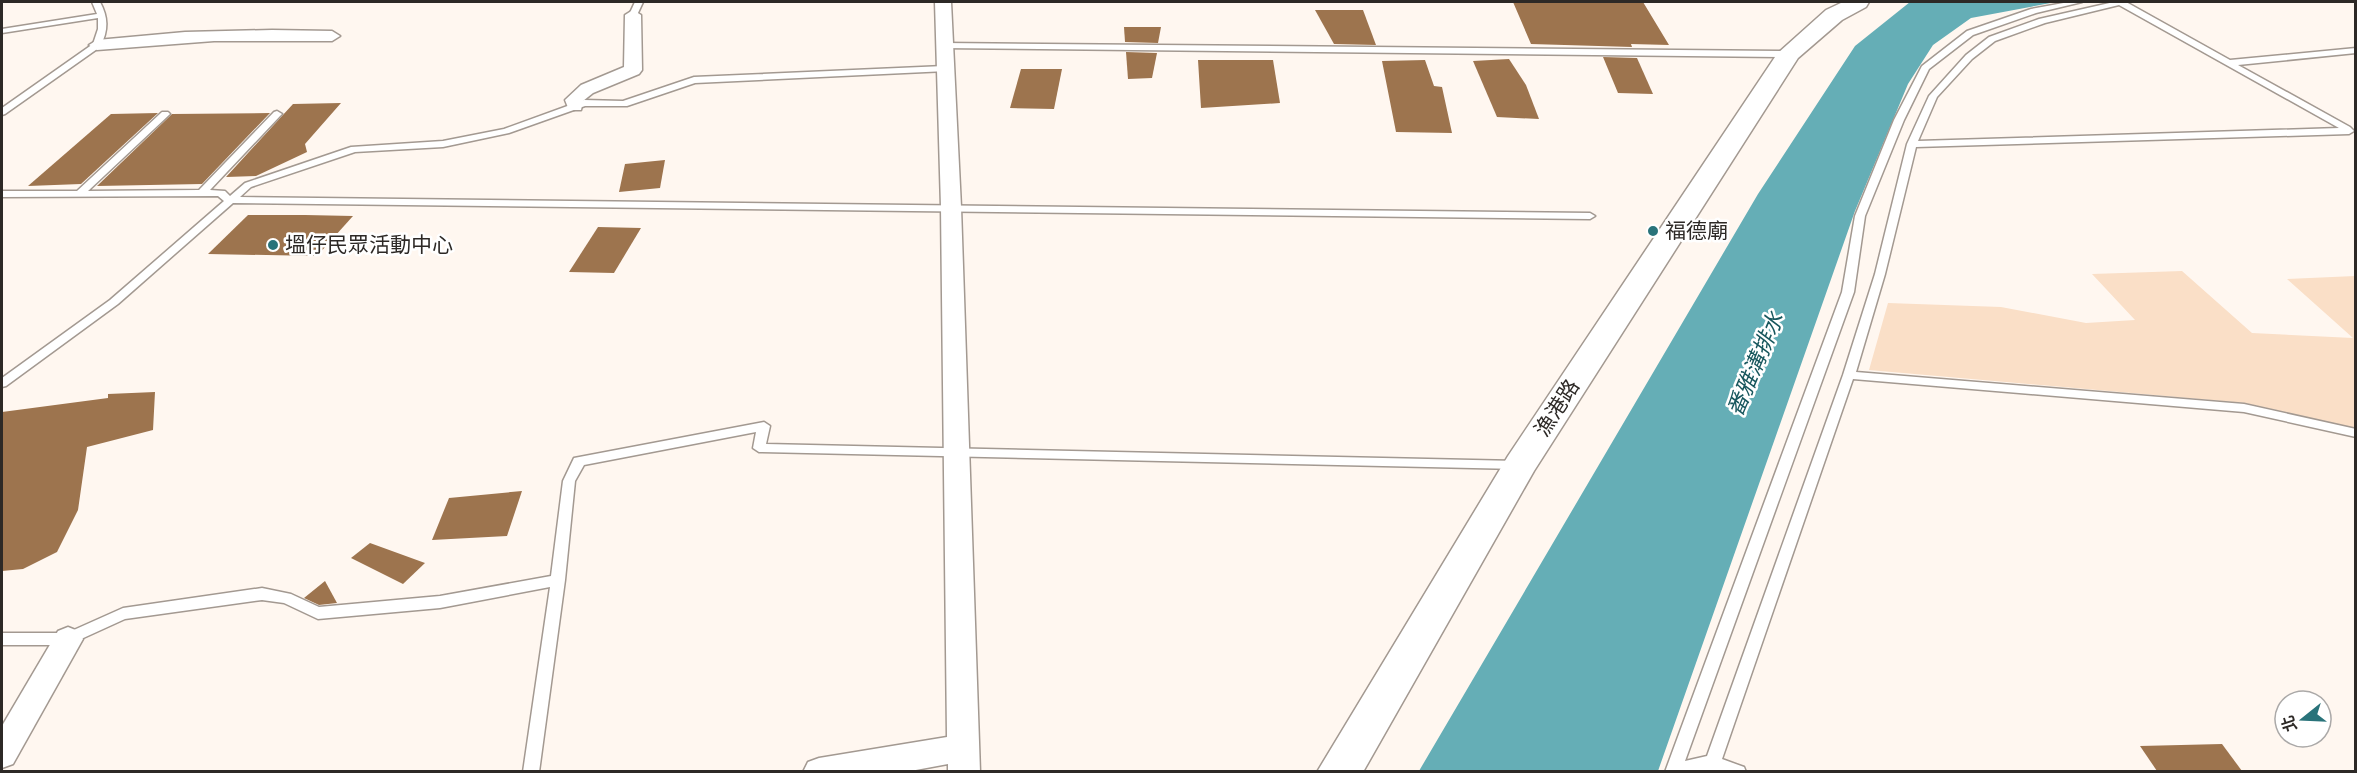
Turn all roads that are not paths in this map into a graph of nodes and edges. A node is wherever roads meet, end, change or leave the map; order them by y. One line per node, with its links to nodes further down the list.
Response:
1 (96, 2): 7 (lane)
2 (943, 2): 13 (street)
3 (1858, 2): 12 (street, 漁港路)
4 (2078, 2): 41 (lane)
5 (2121, 2): 14 (lane); 20 (lane)
6 (636, 8): 15 (street)
7 (103, 15): 8 (lane); 10 (lane)
8 (2, 31)
9 (332, 36): 10 (street)
10 (97, 45): 16 (lane)
11 (2355, 50): 14 (lane)
12 (1789, 54): 13 (lane); 31 (street, 漁港路)
13 (944, 58): 15 (lane); 25 (street)
14 (2228, 63): 19 (lane)
15 (575, 106): 24 (lane)
16 (2, 112)
17 (165, 114): 23 (lane)
18 (277, 114): 21 (lane)
19 (2352, 132): 20 (lane)
20 (1912, 144): 27 (lane)
21 (202, 193): 23 (lane); 24 (lane)
22 (2, 194): 23 (lane)
23 (79, 194)
24 (230, 200): 25 (lane); 28 (lane)
25 (951, 207): 26 (lane); 30 (street)
26 (1590, 216)
27 (1849, 375): 29 (lane); 37 (lane)
28 (2, 383)
29 (2355, 433)
30 (957, 453): 31 (lane); 32 (lane); 36 (street)
31 (1520, 465): 40 (street, 漁港路)
32 (558, 580): 34 (lane); 38 (lane)
33 (2, 639): 34 (lane)
34 (68, 639): 35 (street)
35 (2, 754)
36 (964, 760): 39 (street)
37 (1711, 767): 41 (lane); 42 (lane)
38 (531, 771)
39 (819, 771)
40 (1339, 771)
41 (1673, 771)
42 (1738, 771)

